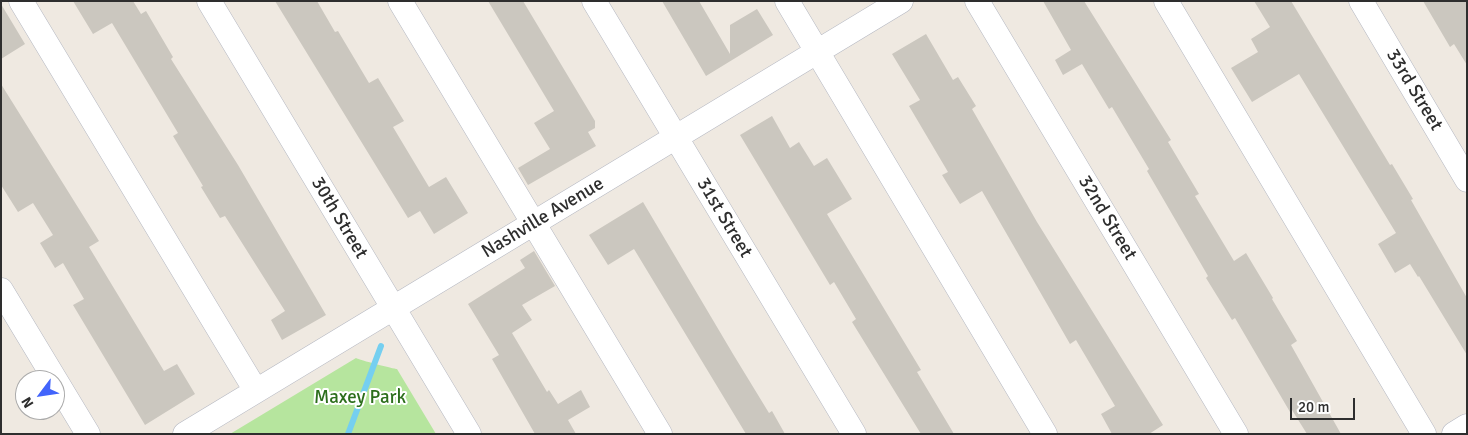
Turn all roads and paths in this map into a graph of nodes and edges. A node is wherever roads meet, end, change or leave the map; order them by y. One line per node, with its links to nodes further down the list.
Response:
1 (21, 1): 16 (street)
2 (209, 1): 15 (street, 30th Street)
3 (400, 1): 13 (street)
4 (594, 1): 11 (street, 31st Street)
5 (787, 1): 10 (street)
6 (901, 1): 10 (street, Nashville Avenue)
7 (977, 1): 24 (street, 32nd Street)
8 (1166, 1): 25 (street)
9 (1361, 1): 12 (street, 33rd Street)
10 (818, 52): 11 (street, Nashville Avenue); 23 (street)
11 (676, 138): 13 (street, Nashville Avenue); 22 (street, 31st Street)
12 (1467, 180)
13 (534, 224): 15 (street, Nashville Avenue); 21 (street)
14 (1, 290): 18 (street)
15 (393, 308): 16 (street, Nashville Avenue); 20 (street, 30th Street)
16 (256, 391): 19 (street, Nashville Avenue)
17 (1467, 426): 26 (street)
18 (88, 434)
19 (185, 434)
20 (469, 434)
21 (660, 434)
22 (854, 434)
23 (1045, 434)
24 (1236, 434)
25 (1424, 434)
26 (1454, 434)

